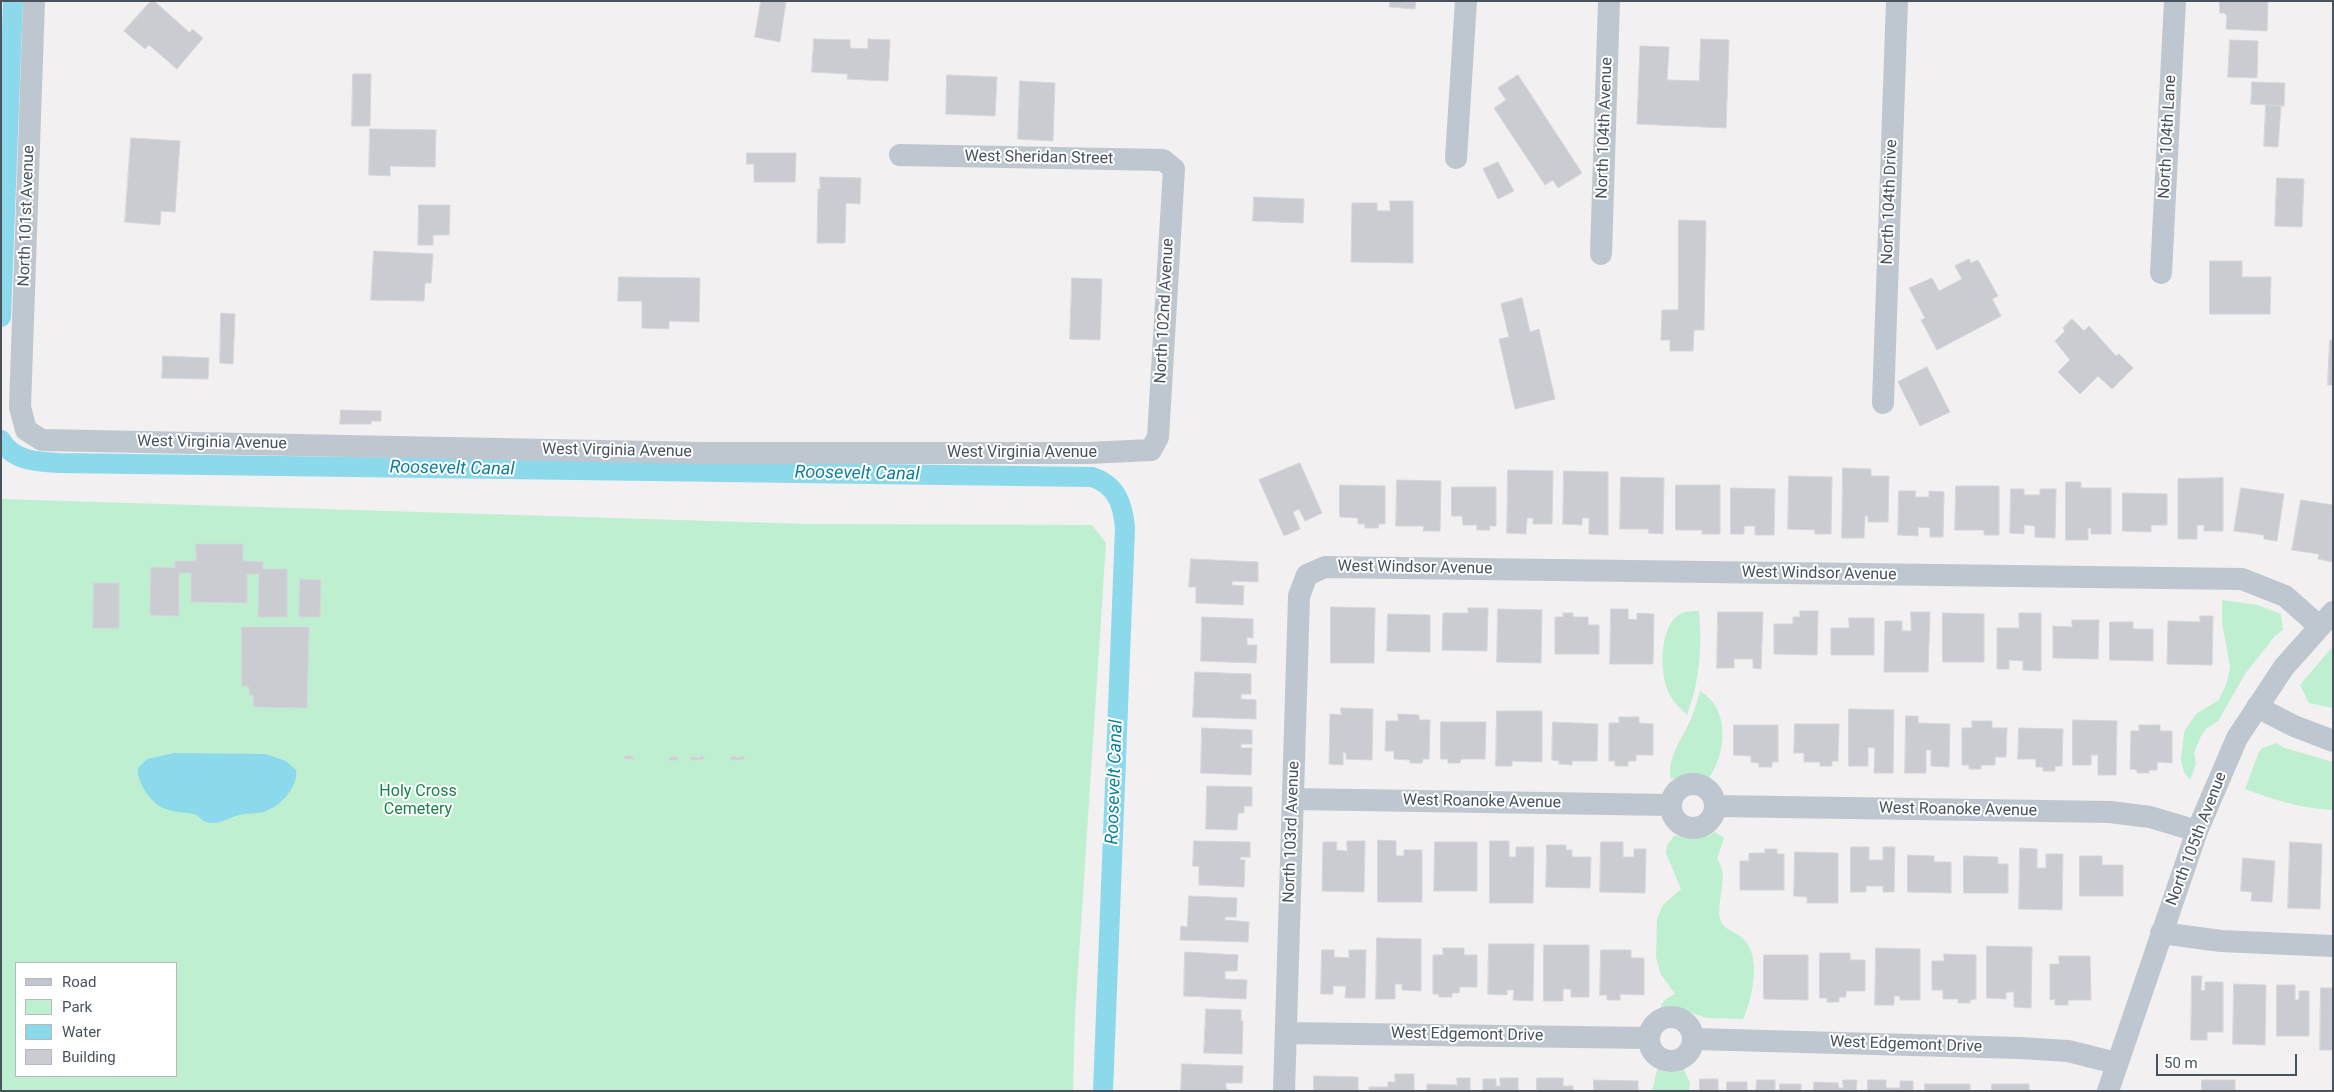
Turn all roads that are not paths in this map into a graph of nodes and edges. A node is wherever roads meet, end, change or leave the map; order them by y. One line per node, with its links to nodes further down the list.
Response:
1 (34, 1): 12 (street, North 101st Avenue)
2 (1466, 1): 7 (street)
3 (1609, 1): 9 (street, North 104th Avenue)
4 (1897, 1): 11 (street, North 104th Drive)
5 (2175, 1): 10 (street, North 104th Lane)
6 (900, 155): 8 (street, West Sheridan Street)
7 (1456, 158)
8 (1174, 169): 13 (street, North 102nd Avenue)
9 (1601, 254)
10 (2161, 273)
11 (1883, 403)
12 (26, 430): 13 (street, West Virginia Avenue)
13 (1151, 450)
14 (1307, 575): 15 (street, West Windsor Avenue); 18 (street, North 103rd Avenue)
15 (2326, 619): 16 (street, North 105th Avenue)
16 (2257, 707): 17 (street); 21 (street, North 105th Avenue)
17 (2333, 741)
18 (1294, 799): 19 (street, West Roanoke Avenue); 24 (street, North 103rd Avenue)
19 (1670, 805): 20 (street); 20 (street)
20 (1716, 806): 21 (street, West Roanoke Avenue)
21 (2197, 831): 22 (street, North 105th Avenue)
22 (2161, 933): 23 (street); 27 (street, North 105th Avenue)
23 (2333, 946)
24 (1286, 1032): 25 (street, West Edgemont Drive); 28 (street, North 103rd Avenue)
25 (1648, 1038): 26 (street); 26 (street)
26 (1694, 1039): 27 (street, West Edgemont Drive)
27 (2116, 1063): 29 (street, North 105th Avenue)
28 (1284, 1091)
29 (2108, 1091)

